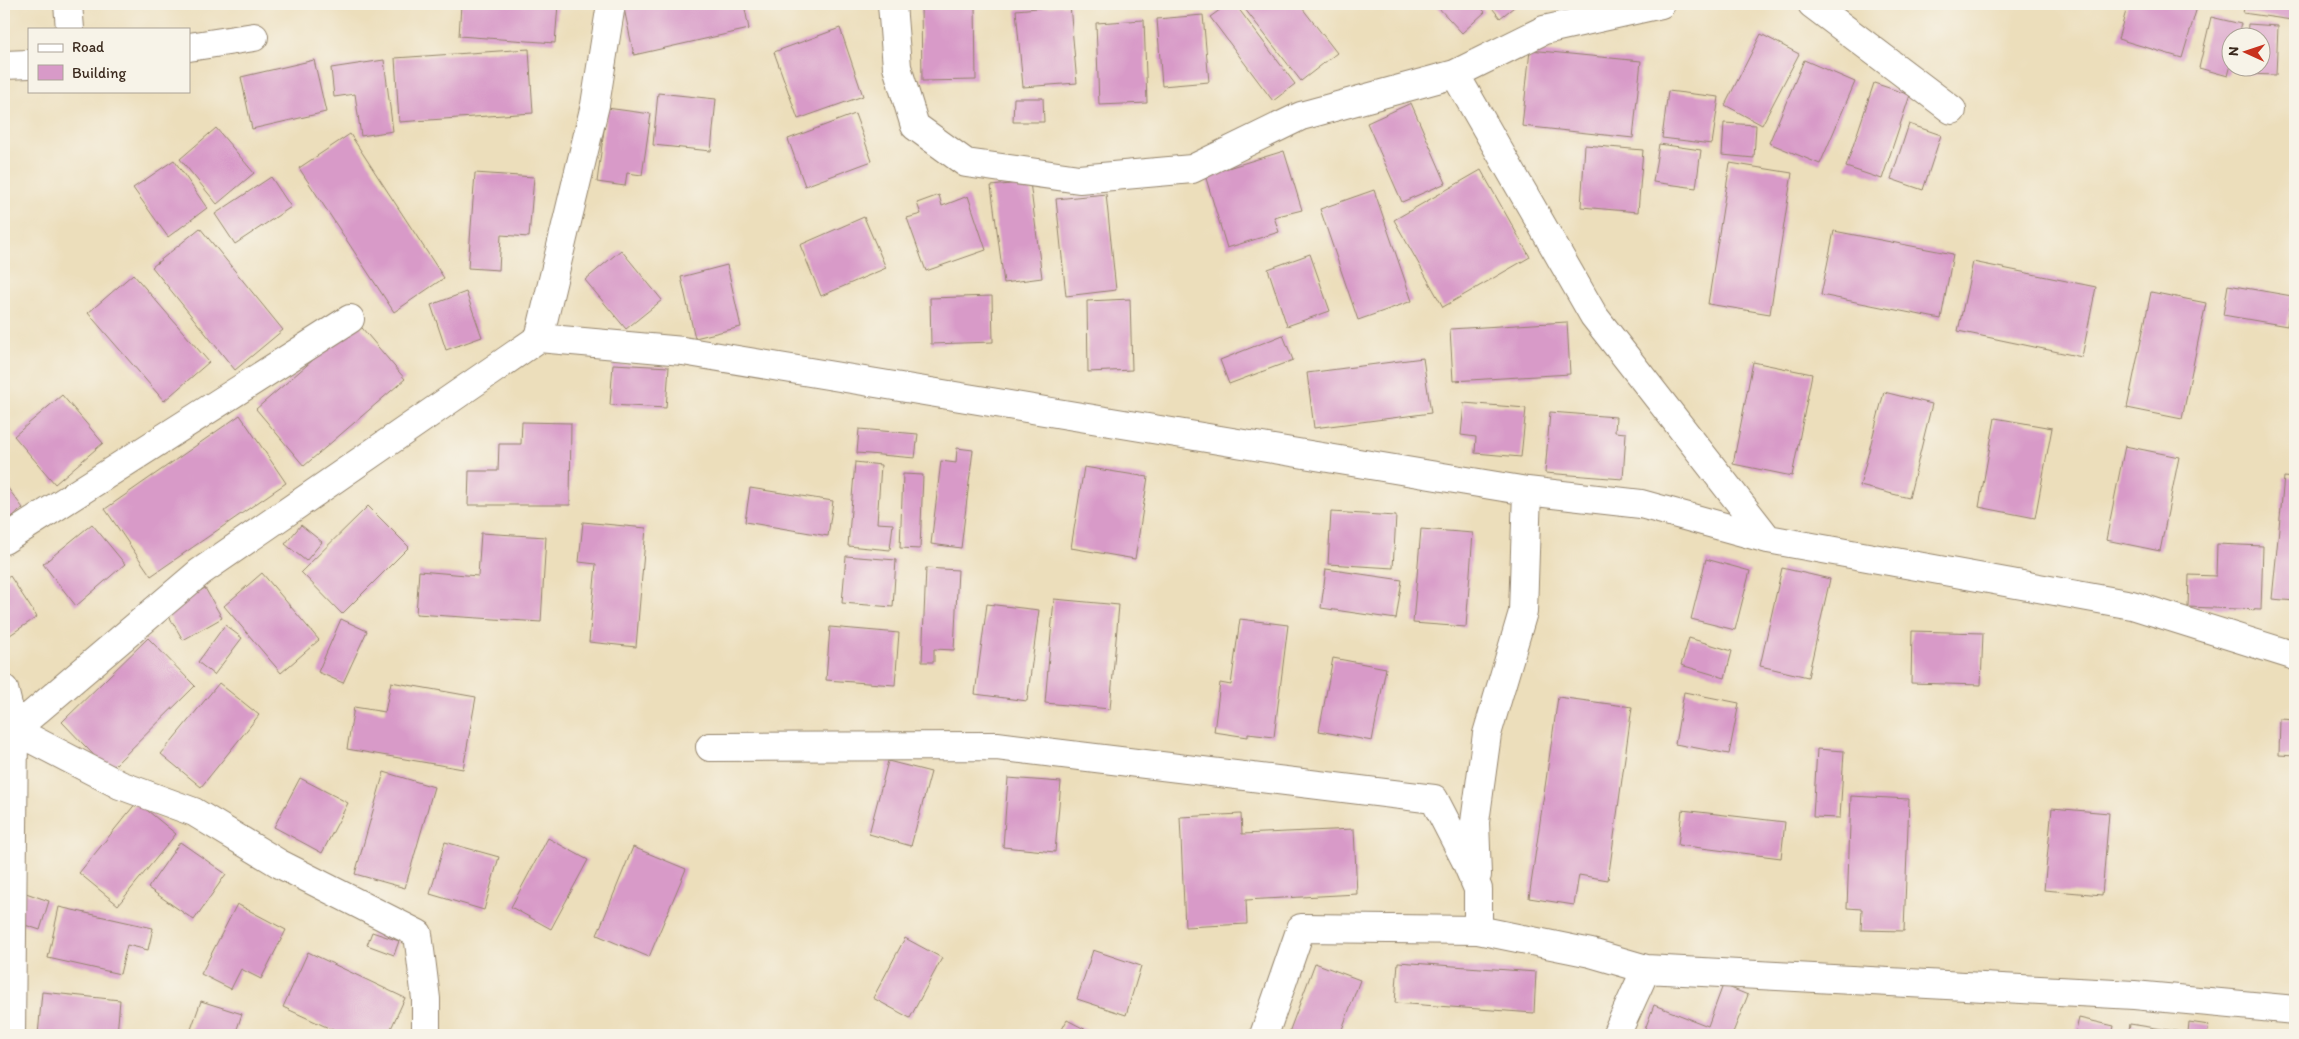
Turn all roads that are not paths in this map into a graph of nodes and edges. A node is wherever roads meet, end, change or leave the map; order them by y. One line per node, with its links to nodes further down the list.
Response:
1 (68, 4): 6 (street)
2 (611, 4): 14 (street)
3 (892, 4): 11 (street)
4 (1661, 4): 11 (street)
5 (1812, 4): 12 (street)
6 (70, 28)
7 (254, 37): 8 (street)
8 (190, 47)
9 (28, 64): 10 (street)
10 (4, 65)
11 (1455, 74): 16 (street)
12 (1952, 110)
13 (350, 319): 17 (street)
14 (539, 338): 15 (street); 20 (street)
15 (1527, 491): 16 (street); 22 (street)
16 (1768, 539): 18 (street)
17 (4, 540)
18 (2295, 656)
19 (4, 689): 20 (street)
20 (9, 729): 26 (street); 27 (street)
21 (710, 747): 22 (street)
22 (1478, 889): 23 (street)
23 (1478, 930): 24 (street); 28 (street)
24 (1646, 969): 25 (street); 29 (street)
25 (2295, 1010)
26 (11, 1035)
27 (426, 1035)
28 (1264, 1035)
29 (1616, 1035)

